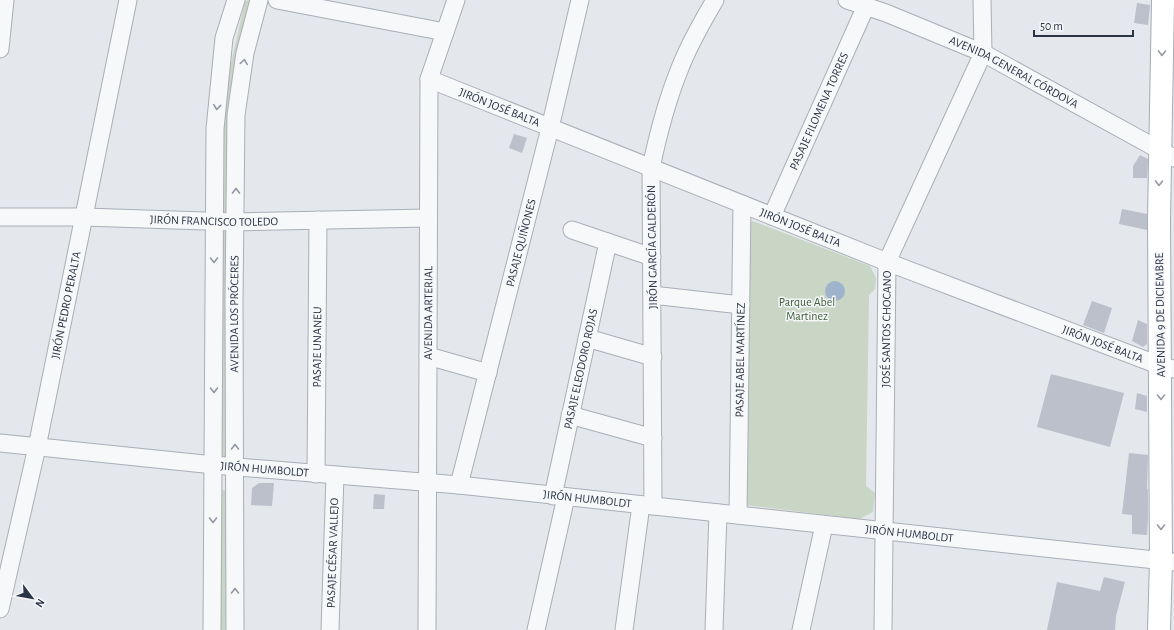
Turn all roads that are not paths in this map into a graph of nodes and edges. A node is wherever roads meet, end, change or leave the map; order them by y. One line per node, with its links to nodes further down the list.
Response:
1 (5, 0): 15 (street)
2 (128, 0): 24 (street, JIRÓN PEDRO PERALTA)
3 (236, 0): 27 (street, AVENIDA LOS PRÓCERES, one-way to 27)
4 (259, 0): 28 (street, AVENIDA LOS PRÓCERES, one-way to 4)
5 (277, 0): 14 (street)
6 (456, 0): 14 (street, AVENIDA ARTERIAL)
7 (580, 0): 18 (street, PASAJE QUIÑONES)
8 (715, 0): 20 (street, JIRÓN GARCÍA CALDERÓN)
9 (847, 0): 12 (street, AVENIDA GENERAL CÓRDOVA)
10 (982, 0): 16 (street, JOSÉ SANTOS CHOCANO)
11 (1163, 0): 19 (main road, AVENIDA 9 DE DICIEMBRE, one-way to 19)
12 (866, 6): 13 (street, AVENIDA GENERAL CÓRDOVA); 22 (street, PASAJE FILOMENA TORRES)
13 (886, 6): 16 (street, AVENIDA GENERAL CÓRDOVA)
14 (445, 32): 17 (street, AVENIDA ARTERIAL)
15 (0, 49)
16 (983, 53): 19 (street, AVENIDA GENERAL CÓRDOVA); 32 (street, JOSÉ SANTOS CHOCANO)
17 (428, 80): 18 (street, JIRÓN JOSÉ BALTA); 25 (street, AVENIDA ARTERIAL)
18 (550, 128): 20 (street, JIRÓN JOSÉ BALTA); 39 (street, PASAJE QUIÑONES)
19 (1167, 154): 38 (main road, AVENIDA 9 DE DICIEMBRE, one-way to 38)
20 (651, 168): 21 (street, JIRÓN JOSÉ BALTA); 31 (street, JIRÓN GARCÍA CALDERÓN)
21 (742, 204): 22 (street, JIRÓN JOSÉ BALTA); 34 (street, PASAJE ABEL MARTÍNEZ)
22 (772, 216): 32 (street, JIRÓN JOSÉ BALTA)
23 (0, 217): 24 (street, JIRÓN FRANCISCO TOLEDO)
24 (84, 217): 27 (street, JIRÓN FRANCISCO TOLEDO); 43 (street, JIRÓN PEDRO PERALTA)
25 (428, 218): 26 (street, JIRÓN FRANCISCO TOLEDO); 36 (street, AVENIDA ARTERIAL)
26 (318, 220): 28 (street, JIRÓN FRANCISCO TOLEDO); 46 (street, PASAJE UNANEU)
27 (214, 221): 28 (street, JIRÓN FRANCISCO TOLEDO); 44 (street, AVENIDA LOS PRÓCERES, one-way to 44)
28 (235, 222): 45 (street, AVENIDA LOS PRÓCERES, one-way to 28)
29 (572, 230): 30 (street)
30 (608, 242): 31 (street); 35 (street, PASAJE ELEODORO ROJAS)
31 (652, 257): 33 (street, JIRÓN GARCÍA CALDERÓN)
32 (887, 262): 38 (street, JIRÓN JOSÉ BALTA); 55 (street, JOSÉ SANTOS CHOCANO)
33 (652, 295): 34 (street); 37 (street, JIRÓN GARCÍA CALDERÓN)
34 (741, 305): 53 (street, PASAJE ABEL MARTÍNEZ)
35 (587, 338): 37 (street); 40 (street, PASAJE ELEODORO ROJAS)
36 (428, 356): 39 (street); 48 (street, AVENIDA ARTERIAL)
37 (652, 356): 41 (street, JIRÓN GARCÍA CALDERÓN)
38 (1167, 367): 57 (main road, AVENIDA 9 DE DICIEMBRE, one-way to 57)
39 (488, 373): 49 (street, PASAJE QUIÑONES)
40 (570, 415): 41 (street); 50 (street, PASAJE ELEODORO ROJAS)
41 (653, 438): 51 (street, JIRÓN GARCÍA CALDERÓN)
42 (0, 443): 43 (street, JIRÓN HUMBOLDT)
43 (37, 447): 44 (street, JIRÓN HUMBOLDT); 56 (street, JIRÓN PEDRO PERALTA)
44 (214, 465): 45 (street, JIRÓN HUMBOLDT); 59 (street, AVENIDA LOS PRÓCERES, one-way to 59)
45 (234, 467): 46 (street, JIRÓN HUMBOLDT); 60 (street, AVENIDA LOS PRÓCERES, one-way to 45)
46 (316, 474): 47 (street, JIRÓN HUMBOLDT)
47 (334, 475): 48 (street, JIRÓN HUMBOLDT); 61 (street, PASAJE CÉSAR VALLEJO)
48 (428, 483): 49 (street, JIRÓN HUMBOLDT); 62 (street, AVENIDA ARTERIAL)
49 (459, 485): 50 (street, JIRÓN HUMBOLDT)
50 (559, 496): 51 (street, JIRÓN HUMBOLDT); 63 (street, PASAJE ELEODORO ROJAS)
51 (647, 506): 52 (street, JIRÓN HUMBOLDT); 64 (street, JIRÓN GARCÍA CALDERÓN)
52 (718, 513): 53 (street, JIRÓN HUMBOLDT); 65 (street)
53 (738, 515): 54 (street, JIRÓN HUMBOLDT)
54 (824, 525): 55 (street, JIRÓN HUMBOLDT); 66 (street)
55 (884, 531): 57 (street, JIRÓN HUMBOLDT); 67 (street, JOSÉ SANTOS CHOCANO)
56 (6, 551): 58 (street, JIRÓN PEDRO PERALTA)
57 (1168, 562): 68 (main road, AVENIDA 9 DE DICIEMBRE)
58 (0, 609)
59 (212, 630)
60 (235, 630)
61 (330, 630)
62 (427, 630)
63 (536, 630)
64 (624, 630)
65 (714, 630)
66 (801, 630)
67 (883, 630)
68 (1159, 630)

